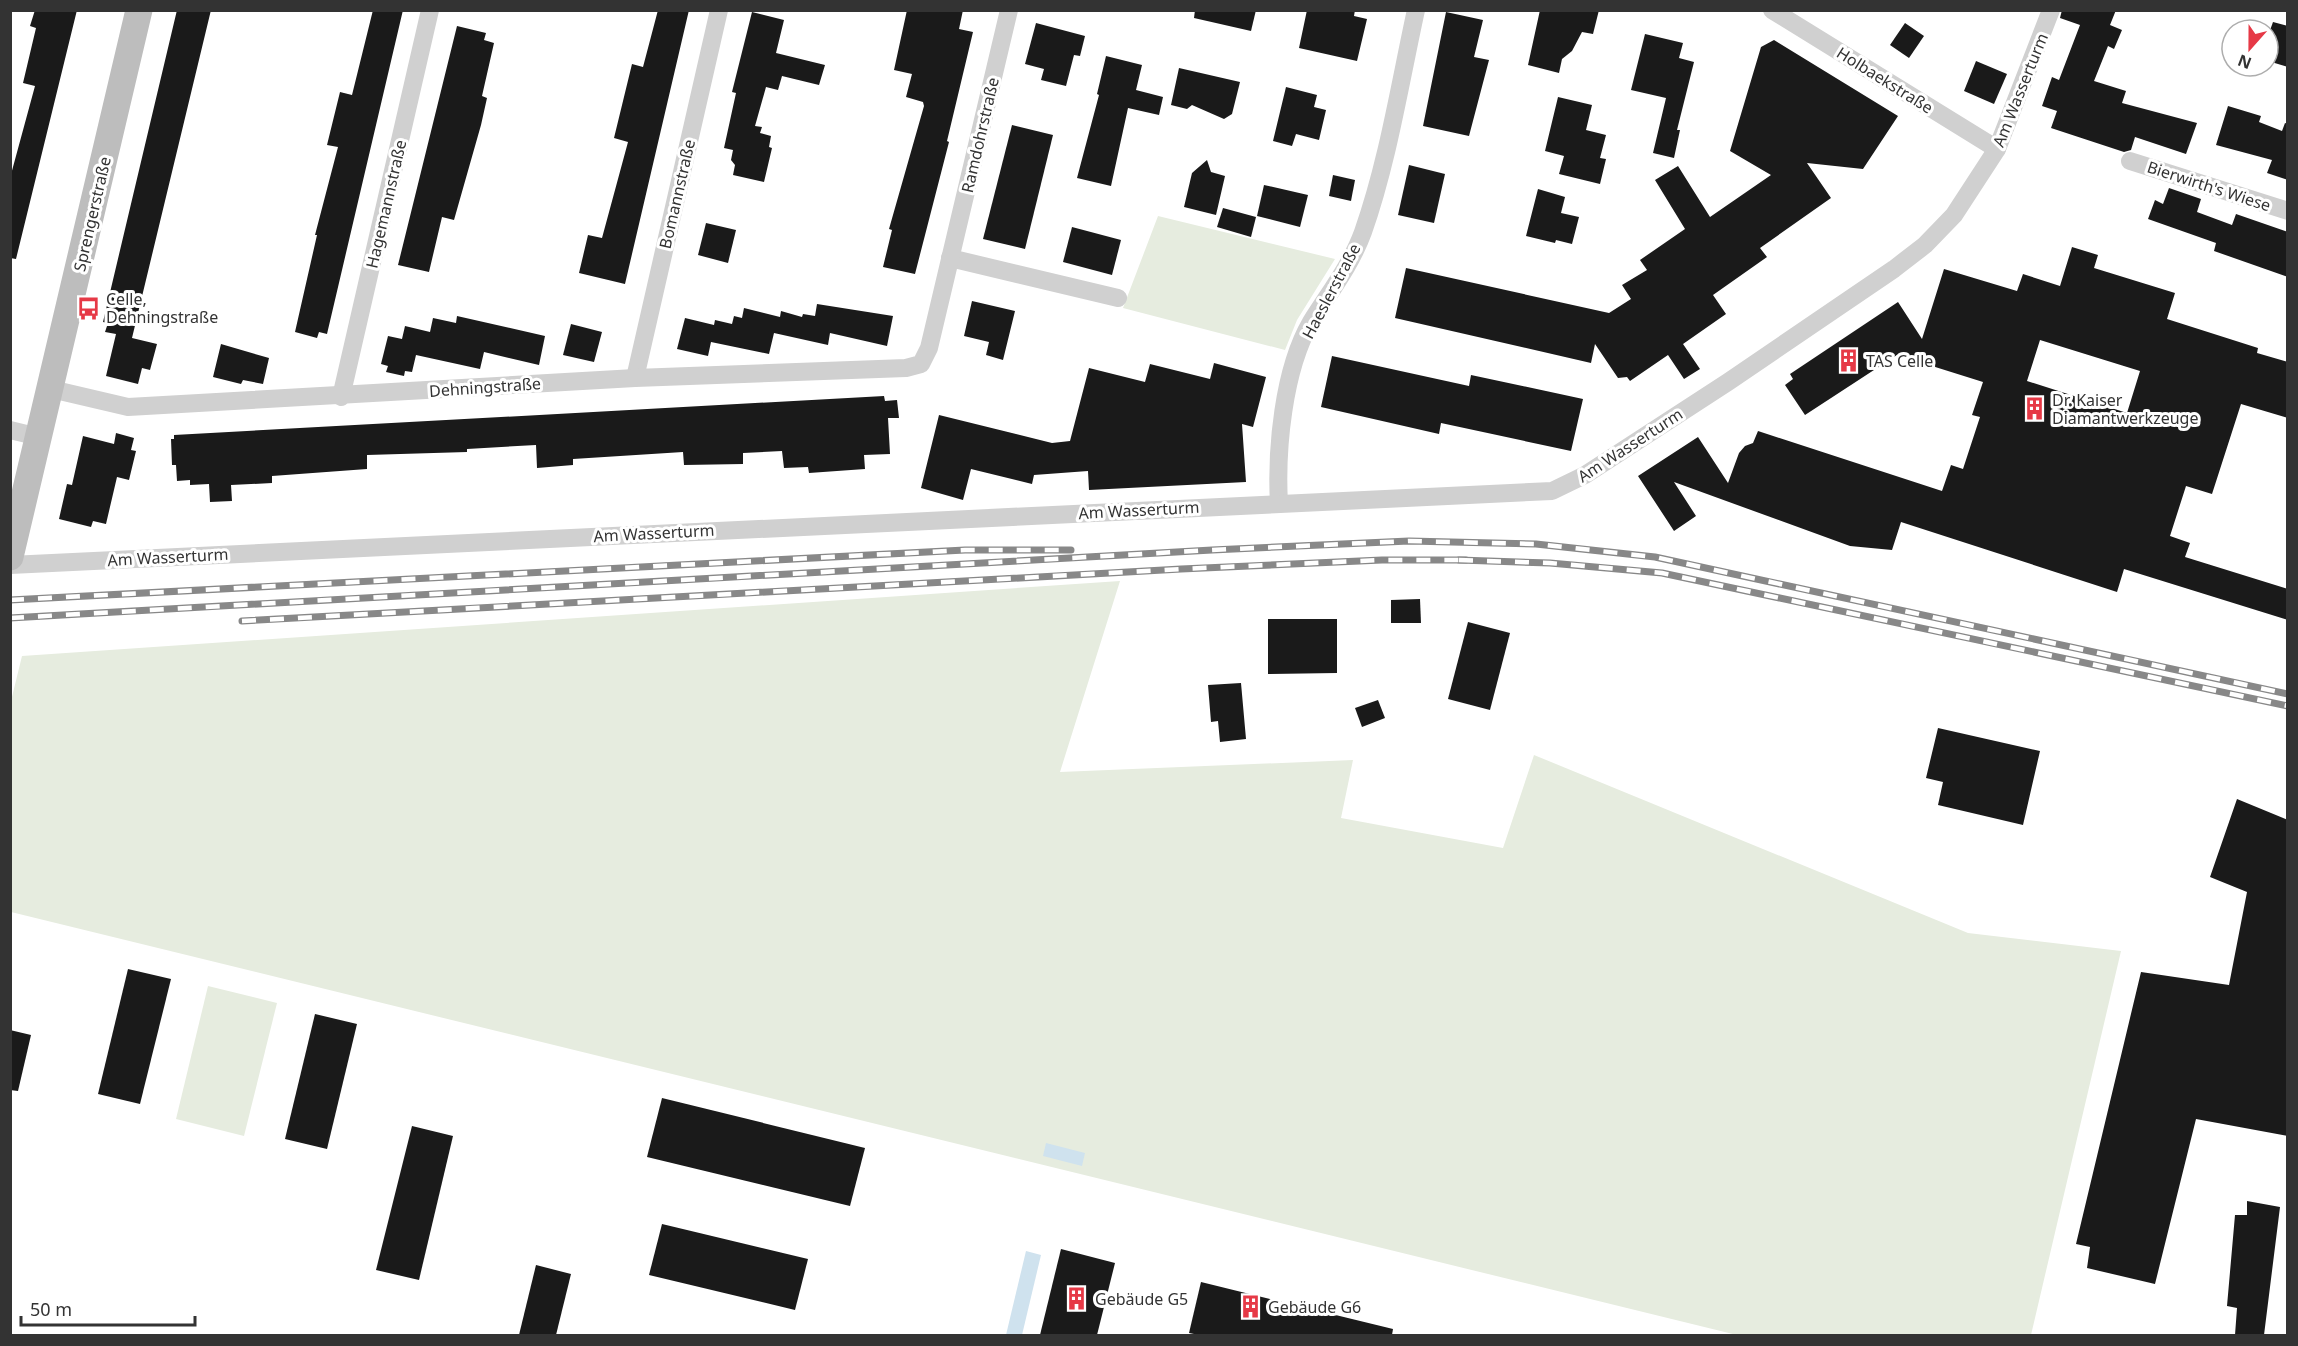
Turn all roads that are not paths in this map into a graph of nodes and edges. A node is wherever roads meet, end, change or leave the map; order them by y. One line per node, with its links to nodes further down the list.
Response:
1 (139, 10): 15 (street, Sprengerstraße)
2 (430, 10): 16 (street, Hagemannstraße)
3 (718, 10): 14 (street, Bomannstraße)
4 (1009, 10): 11 (street, Ramdohrstraße)
5 (1416, 10): 19 (street, Haeslerstraße)
6 (1772, 10): 8 (street, Holbaekstraße)
7 (2051, 10): 8 (street, Am Wasserturm)
8 (1997, 149): 19 (street, Am Wasserturm)
9 (2130, 161): 10 (street, Bierwirth's Wiese)
10 (2288, 211)
11 (950, 258): 12 (street); 13 (street, Ramdohrstraße)
12 (1118, 298)
13 (921, 363): 14 (street, Dehningstraße)
14 (635, 378): 16 (street, Dehningstraße)
15 (51, 389): 16 (street, Dehningstraße); 18 (street, Sprengerstraße)
16 (341, 397)
17 (10, 430): 18 (street)
18 (39, 437): 20 (street, Sprengerstraße)
19 (1279, 504): 21 (street, Am Wasserturm)
20 (10, 557)
21 (10, 565)

